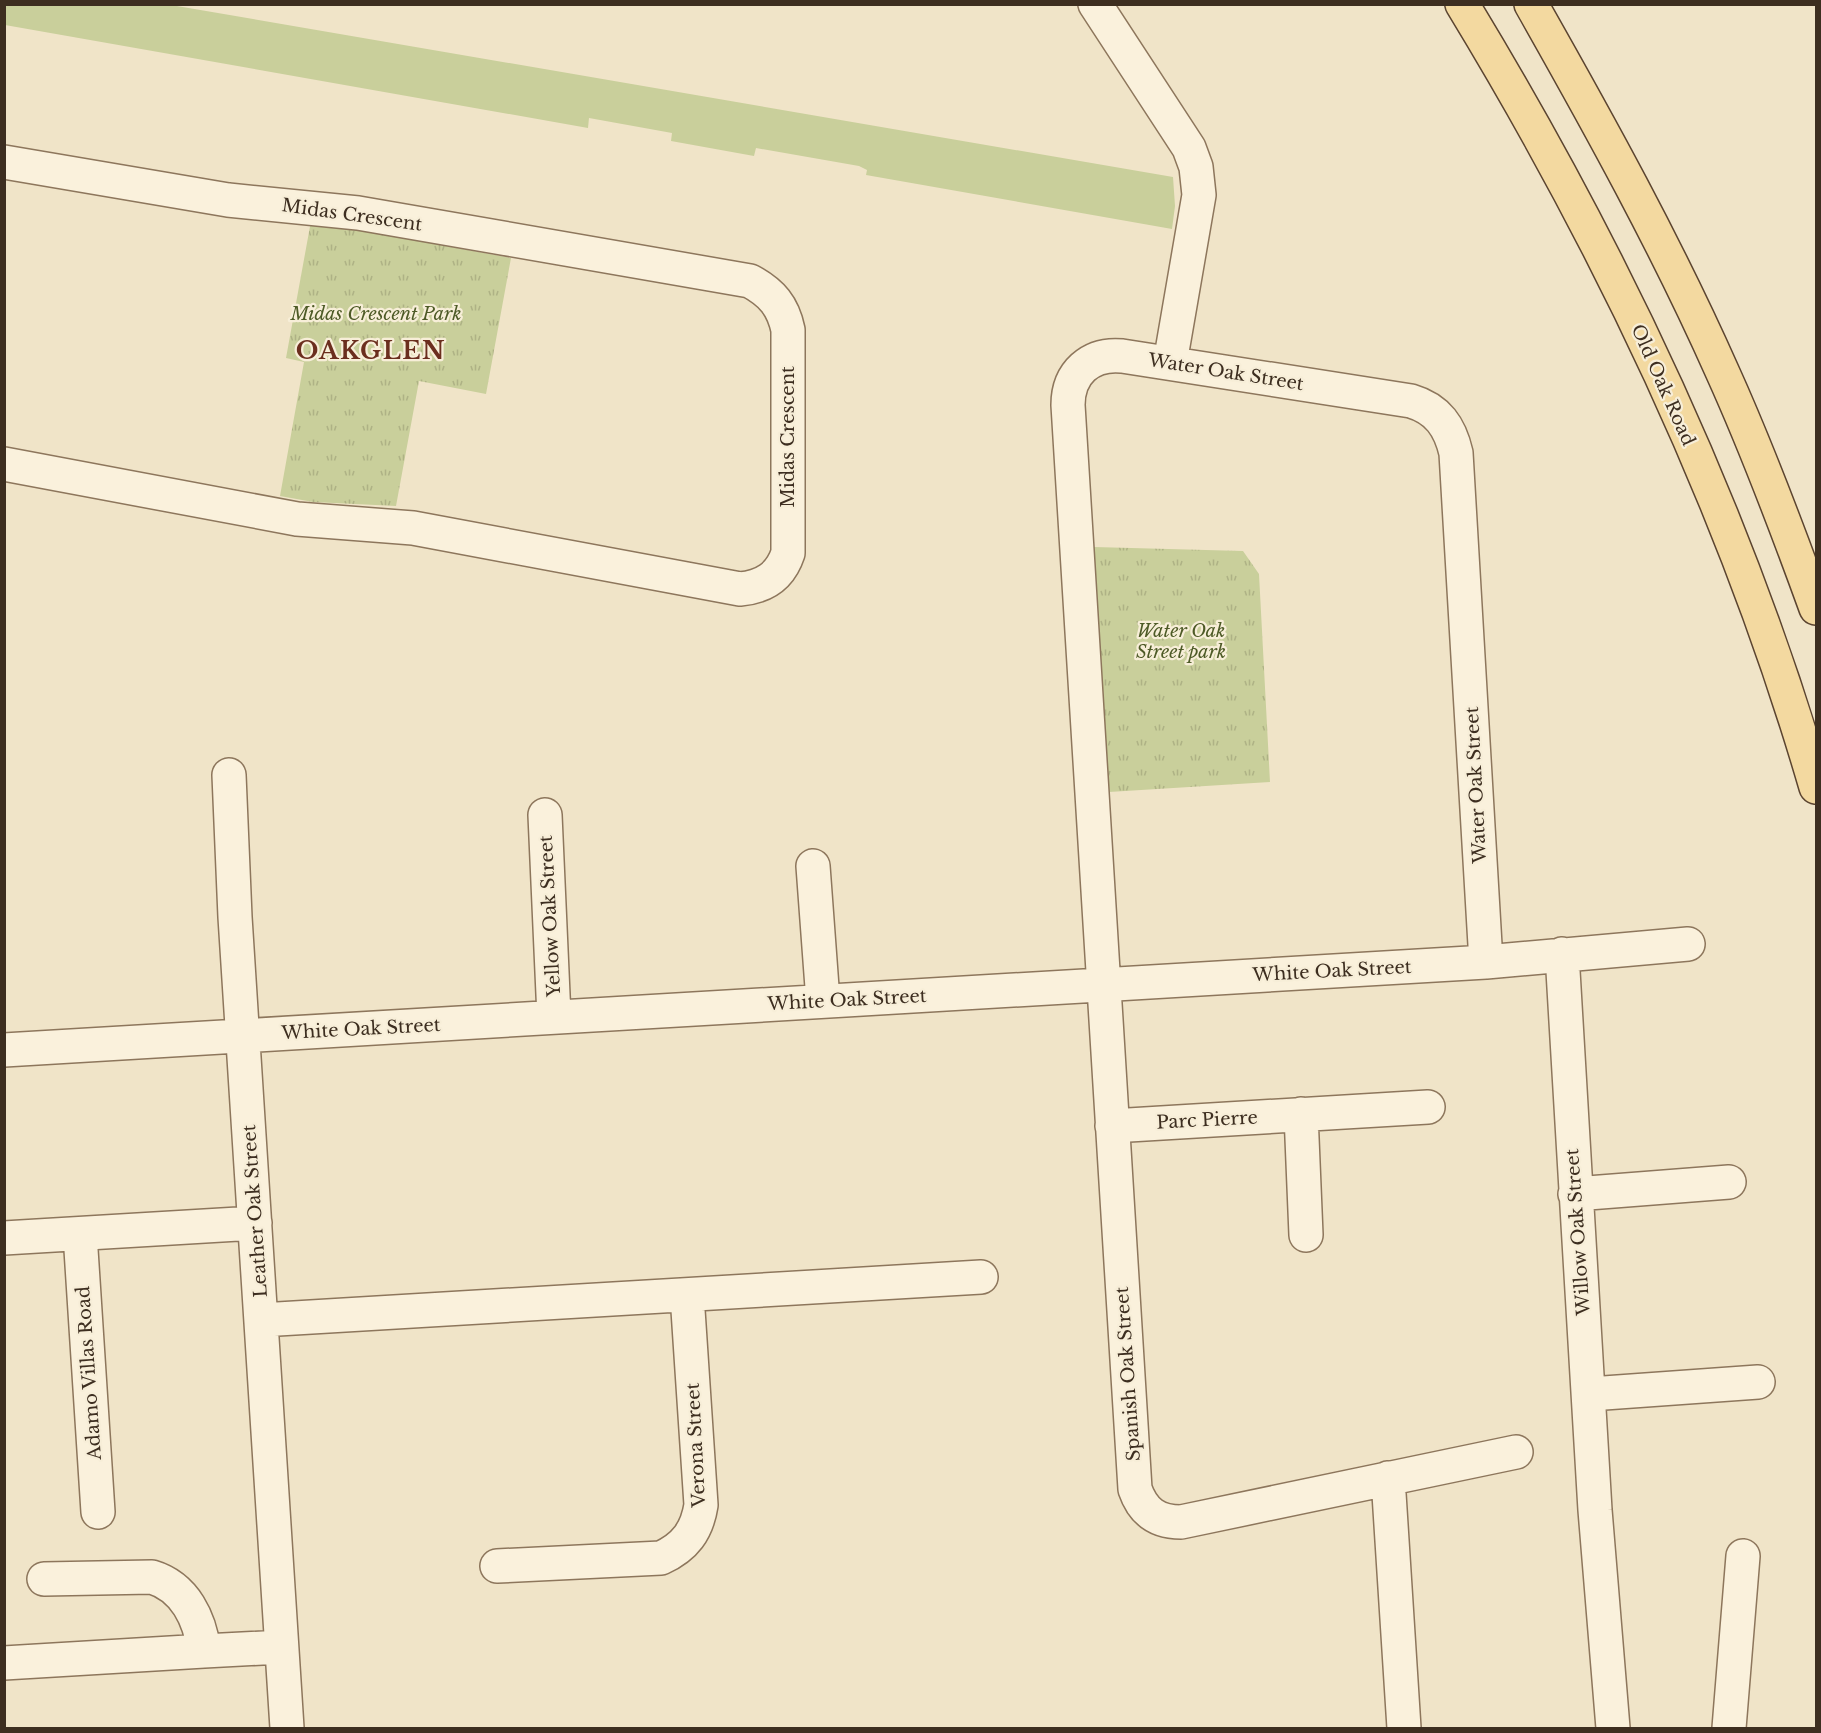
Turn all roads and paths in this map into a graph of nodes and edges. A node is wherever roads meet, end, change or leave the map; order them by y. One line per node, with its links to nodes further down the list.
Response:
1 (1095, 4): 5 (street)
2 (1462, 4): 9 (main road, Old Oak Road)
3 (1531, 4): 7 (main road)
4 (4, 162): 6 (street, Midas Crescent)
5 (1170, 363): 14 (street, Water Oak Street); 15 (street, Water Oak Street)
6 (4, 464)
7 (1816, 608)
8 (229, 775): 18 (street, Leather Oak Street)
9 (1816, 787)
10 (545, 815): 17 (street, Yellow Oak Street)
11 (813, 866): 16 (street)
12 (1688, 944): 13 (street, White Oak Street)
13 (1562, 954): 14 (street, White Oak Street); 24 (street, Willow Oak Street)
14 (1486, 962): 15 (street, White Oak Street)
15 (1104, 984): 16 (street, White Oak Street); 22 (street, Spanish Oak Street)
16 (823, 1001): 17 (street, White Oak Street)
17 (554, 1017): 18 (street, White Oak Street)
18 (244, 1036): 19 (street, White Oak Street); 25 (street, Leather Oak Street)
19 (4, 1050)
20 (1428, 1107): 21 (street, Parc Pierre)
21 (1301, 1114): 22 (street, Parc Pierre); 27 (street)
22 (1112, 1126): 35 (street, Spanish Oak Street)
23 (1729, 1182): 24 (street)
24 (1575, 1194): 33 (street, Willow Oak Street)
25 (255, 1223): 26 (street); 31 (street, Leather Oak Street)
26 (80, 1234): 28 (street); 36 (street, Adamo Villas Road)
27 (1306, 1234)
28 (4, 1238)
29 (981, 1277): 30 (street)
30 (687, 1295): 31 (street); 38 (street, Verona Street)
31 (261, 1320): 40 (street, Leather Oak Street)
32 (1758, 1382): 33 (street)
33 (1590, 1394): 45 (street, Willow Oak Street)
34 (1516, 1452): 35 (street, Spanish Oak Street)
35 (1388, 1478): 44 (street)
36 (98, 1512)
37 (1743, 1556): 46 (street)
38 (497, 1566)
39 (44, 1579): 41 (street)
40 (281, 1647): 41 (street); 43 (street, Leather Oak Street)
41 (204, 1651): 42 (street)
42 (4, 1663)
43 (287, 1728)
44 (1404, 1728)
45 (1612, 1728)
46 (1729, 1728)

